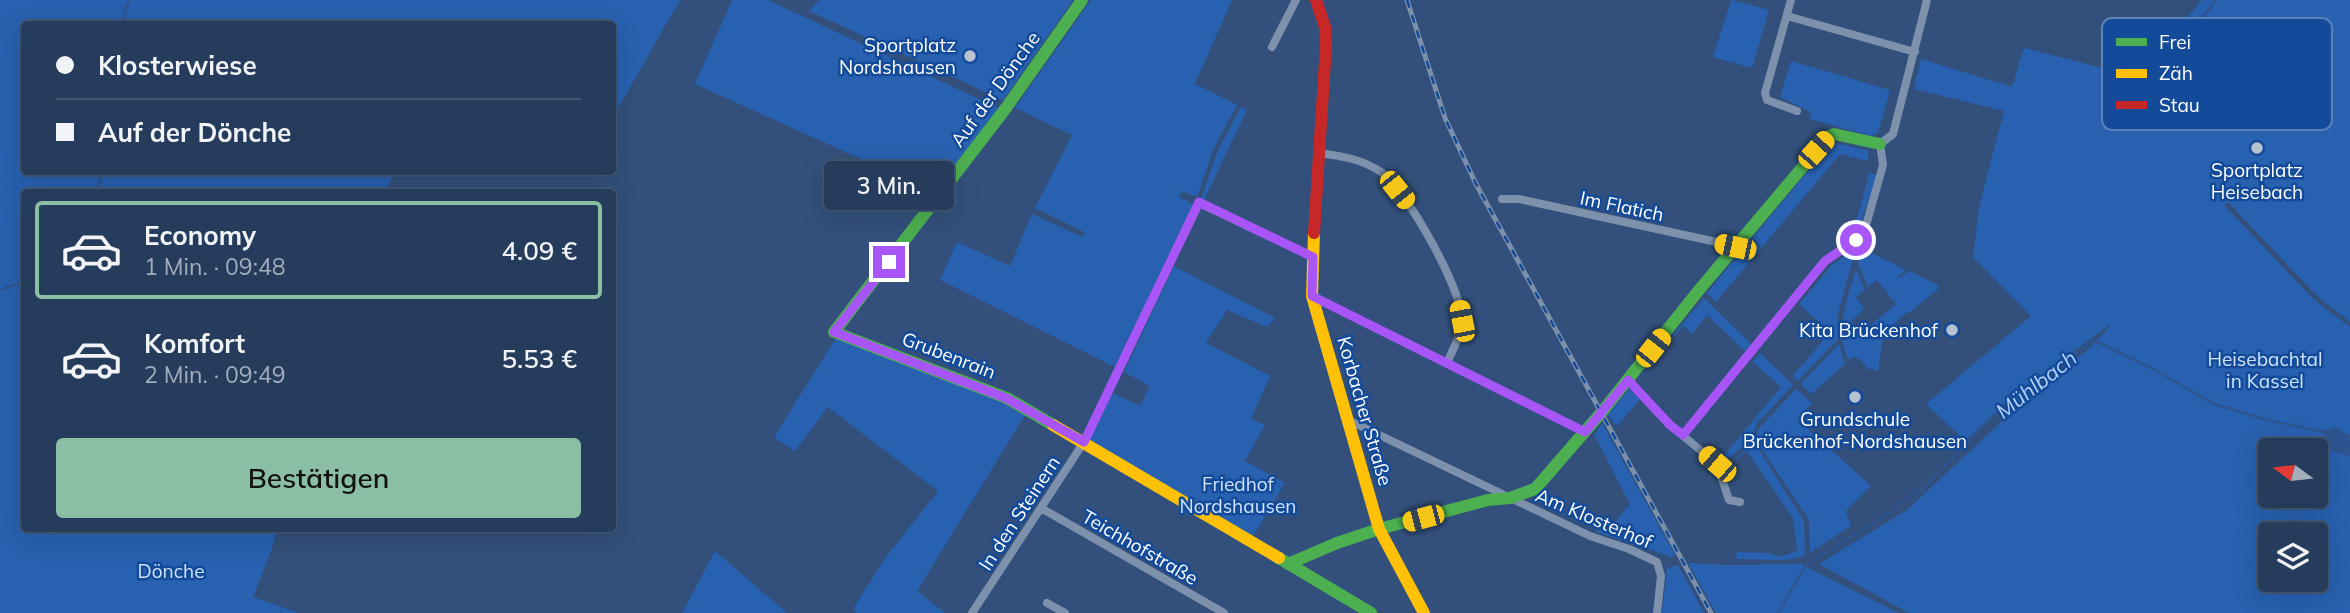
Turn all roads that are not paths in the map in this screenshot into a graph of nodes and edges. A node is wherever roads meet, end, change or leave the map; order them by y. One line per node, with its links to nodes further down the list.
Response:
1 (1082, 0): 16 (street, Auf der Dönche)
2 (1296, 0): 7 (street)
3 (1316, 0): 11 (street, Korbacher Straße)
4 (1791, 0): 6 (street)
5 (1927, 0): 8 (street)
6 (1787, 16): 8 (street); 9 (street)
7 (1272, 47)
8 (1915, 52): 10 (street)
9 (1797, 111)
10 (1880, 144): 13 (street); 21 (street)
11 (1319, 153): 14 (street, Korbacher Straße); 17 (street)
12 (1502, 200): 13 (street, Im Flatich)
13 (1735, 247): 18 (street)
14 (1313, 257): 15 (street, Korbacher Straße); 22 (street, In den Steinern)
15 (1312, 296): 17 (street); 19 (street, Korbacher Straße)
16 (834, 332): 22 (street, Grubenrain)
17 (1447, 363): 20 (street)
18 (1628, 380): 20 (street); 21 (street)
19 (1348, 420): 23 (street, Am Klosterhof); 26 (street, Korbacher Straße)
20 (1585, 432): 23 (street)
21 (1683, 435): 24 (street)
22 (1084, 442): 25 (street, In den Steinern); 27 (street, Grubenrain)
23 (1510, 498): 26 (street); 34 (street, Am Klosterhof)
24 (1740, 502)
25 (1041, 508): 29 (street, In den Steinern); 31 (street, Teichhofstraße)
26 (1379, 529): 27 (street); 33 (street, Korbacher Straße)
27 (1288, 564): 32 (street, Grubenrain)
28 (1047, 603): 30 (street)
29 (972, 613)
30 (1065, 613)
31 (1224, 613)
32 (1371, 613)
33 (1424, 613)
34 (1657, 613)

